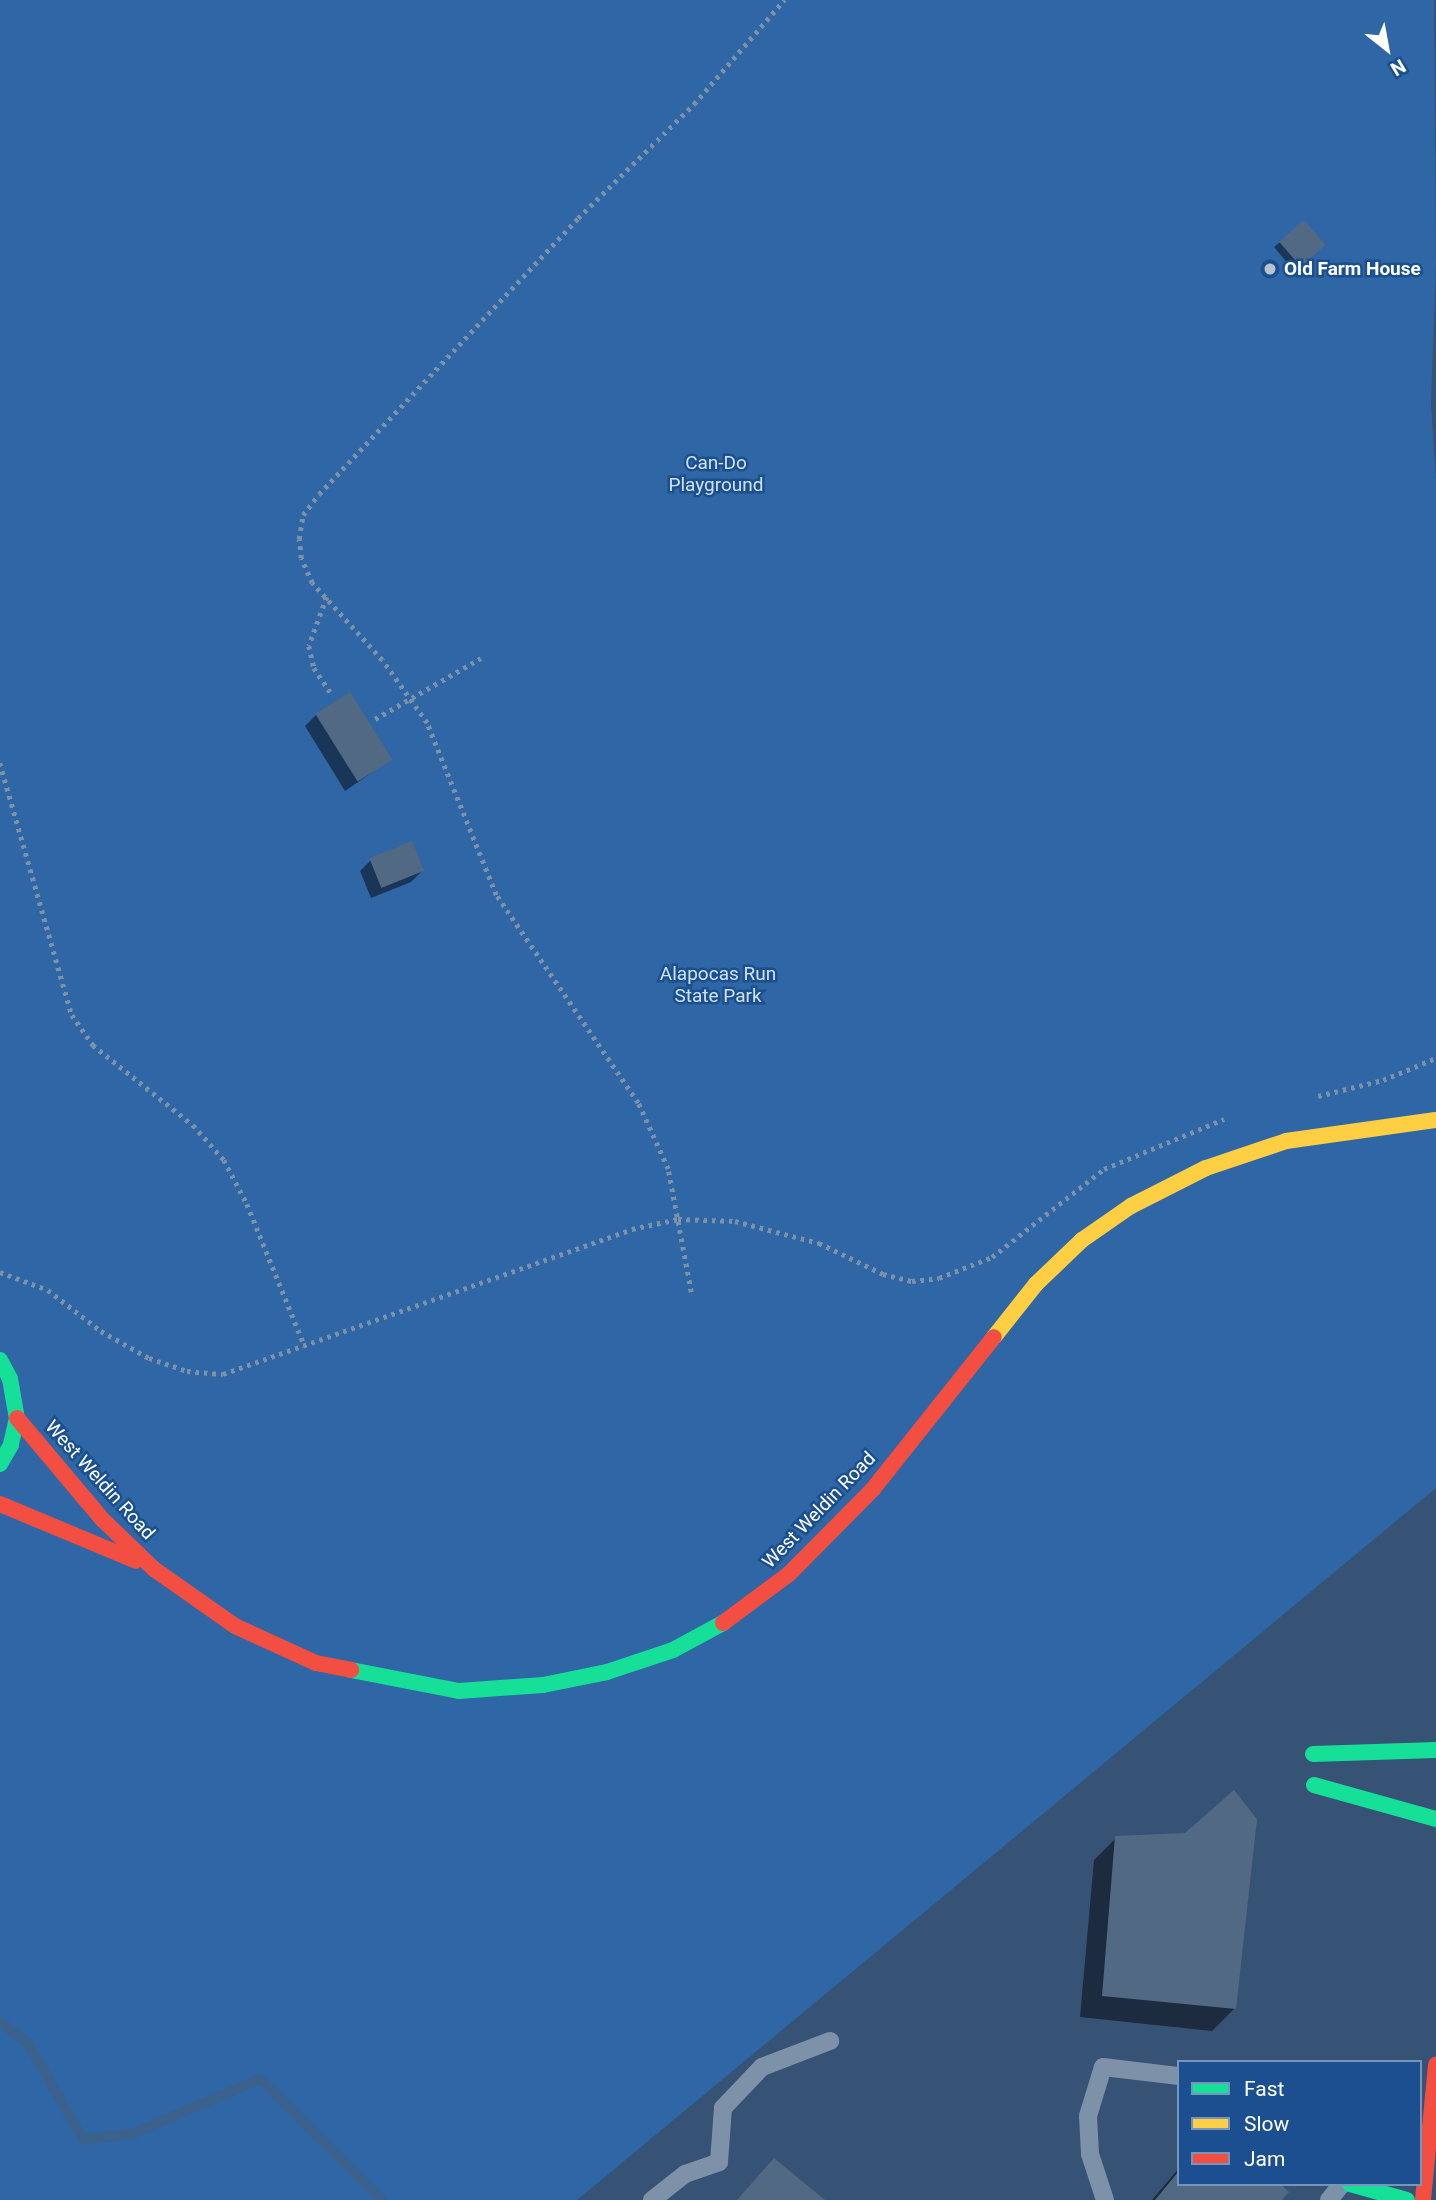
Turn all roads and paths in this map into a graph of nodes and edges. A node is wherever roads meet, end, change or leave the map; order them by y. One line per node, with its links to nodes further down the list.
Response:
1 (783, 0): 2 (path)
2 (327, 597): 4 (path); 5 (path)
3 (481, 658): 5 (path)
4 (331, 694)
5 (409, 698): 6 (path); 12 (path)
6 (375, 719)
7 (0, 763): 15 (path)
8 (1436, 1058): 9 (path)
9 (1307, 1098)
10 (1227, 1118): 12 (path)
11 (1436, 1120): 20 (street, West Weldin Road)
12 (678, 1219): 14 (path); 15 (path)
13 (0, 1272): 15 (path)
14 (691, 1292)
15 (305, 1347)
16 (0, 1360): 17 (street)
17 (16, 1418): 18 (street); 20 (street, West Weldin Road)
18 (0, 1464)
19 (0, 1504): 20 (street, West Weldin Road)
20 (154, 1569)
21 (1436, 1750): 22 (street)
22 (1313, 1754)
23 (1314, 1785): 24 (street)
24 (1436, 1819)
25 (830, 2041): 30 (lane)
26 (1436, 2065): 34 (street)
27 (1177, 2076): 31 (lane)
28 (1340, 2186): 32 (lane)
29 (1357, 2186): 33 (street)
30 (652, 2200)
31 (1105, 2200)
32 (1329, 2200)
33 (1408, 2200)
34 (1423, 2200)

